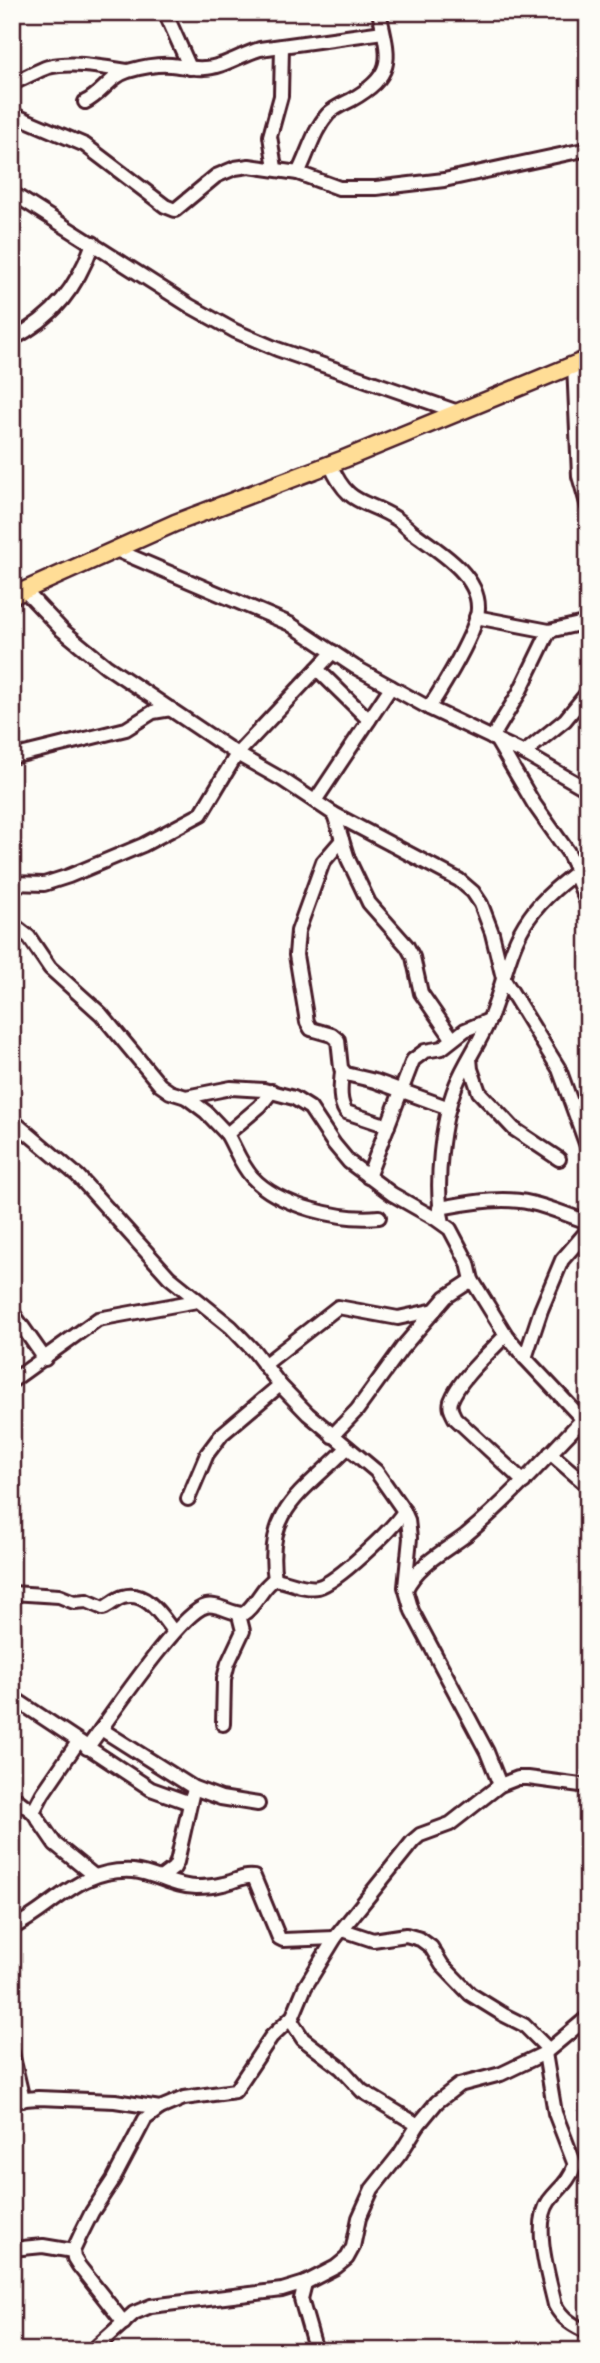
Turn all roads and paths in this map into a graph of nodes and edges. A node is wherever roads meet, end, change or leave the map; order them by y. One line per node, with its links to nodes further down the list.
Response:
1 (165, 12): 5 (street)
2 (379, 12): 3 (street)
3 (383, 32): 4 (street); 12 (street)
4 (282, 46): 5 (street); 11 (street)
5 (190, 68): 6 (street)
6 (127, 71): 7 (street); 8 (street)
7 (12, 83)
8 (85, 102)
9 (12, 114): 11 (street)
10 (588, 149): 12 (street)
11 (275, 168): 12 (street)
12 (298, 173)
13 (12, 193): 14 (street)
14 (93, 243): 15 (street); 17 (street)
15 (12, 339)
16 (581, 361): 17 (main road); 18 (street)
17 (458, 412): 19 (main road)
18 (583, 447): 20 (street)
19 (330, 464): 22 (main road); 24 (street)
20 (583, 466): 21 (street)
21 (588, 507)
22 (116, 550): 23 (main road); 27 (street)
23 (19, 594): 32 (street)
24 (477, 617): 26 (street); 31 (street)
25 (588, 622): 26 (street)
26 (549, 631): 34 (street)
27 (333, 652): 28 (street); 29 (street)
28 (317, 669): 33 (street); 36 (street)
29 (391, 687): 31 (street); 33 (street)
30 (586, 697): 35 (street)
31 (429, 708): 34 (street)
32 (171, 709): 36 (street); 37 (street)
33 (369, 720): 39 (street)
34 (494, 739): 35 (street); 42 (street)
35 (524, 753): 38 (street)
36 (237, 754): 39 (street); 43 (street)
37 (12, 757)
38 (588, 790)
39 (315, 801): 40 (street)
40 (334, 814): 41 (street); 46 (street)
41 (342, 840): 48 (street); 50 (street)
42 (580, 869): 44 (street); 46 (street)
43 (12, 883)
44 (588, 905)
45 (12, 924): 53 (street)
46 (503, 978): 47 (street); 58 (street)
47 (489, 1020): 48 (street); 49 (street)
48 (452, 1038): 52 (street)
49 (470, 1058): 54 (street); 59 (street)
50 (342, 1070): 52 (street); 55 (street)
51 (272, 1091): 53 (street); 57 (street); 60 (street)
52 (402, 1091): 54 (street); 55 (street)
53 (186, 1097): 57 (street)
54 (449, 1108): 61 (street)
55 (388, 1126): 60 (street)
56 (15, 1127): 67 (street)
57 (227, 1134): 62 (street)
58 (588, 1149)
59 (559, 1159)
60 (368, 1177): 64 (street)
61 (439, 1208): 63 (street); 64 (street)
62 (379, 1217)
63 (588, 1222)
64 (443, 1223): 66 (street)
65 (588, 1230): 71 (street)
66 (472, 1280): 68 (street); 70 (street)
67 (197, 1301): 72 (street); 73 (street)
68 (435, 1310): 73 (street); 77 (street)
69 (12, 1312): 72 (street)
70 (506, 1335): 71 (street); 80 (street)
71 (525, 1358): 76 (street)
72 (45, 1359): 74 (street)
73 (264, 1365): 75 (street)
74 (12, 1381)
75 (280, 1385): 77 (street); 82 (street)
76 (586, 1421): 79 (street)
77 (332, 1436): 78 (street)
78 (347, 1448): 83 (street); 84 (street)
79 (550, 1453): 80 (street); 81 (street)
80 (524, 1482): 85 (street)
81 (588, 1486)
82 (188, 1499)
83 (404, 1511): 84 (street); 85 (street)
84 (275, 1579): 87 (street)
85 (406, 1590): 93 (street)
86 (12, 1593): 88 (street)
87 (239, 1615): 88 (street); 90 (street)
88 (173, 1631): 91 (street)
89 (12, 1697): 92 (street)
90 (223, 1724)
91 (101, 1729): 92 (street); 95 (street)
92 (82, 1745): 97 (street); 99 (street)
93 (500, 1785): 94 (street); 103 (street)
94 (588, 1786)
95 (194, 1788): 97 (street); 98 (street)
96 (12, 1796): 99 (street)
97 (190, 1803): 101 (street)
98 (258, 1804)
99 (33, 1812): 100 (street)
100 (93, 1875): 101 (street); 102 (street)
101 (162, 1877): 103 (street)
102 (12, 1928)
103 (339, 1934): 105 (street); 106 (street)
104 (588, 2017): 106 (street)
105 (290, 2019): 109 (street); 110 (street)
106 (546, 2051): 110 (street); 115 (street)
107 (12, 2053): 108 (street)
108 (18, 2100): 109 (street)
109 (160, 2108): 112 (street)
110 (418, 2125): 113 (street)
111 (12, 2249): 112 (street)
112 (73, 2251): 114 (street)
113 (305, 2283): 114 (street); 117 (street)
114 (124, 2323): 116 (street)
115 (588, 2332)
116 (92, 2351)
117 (316, 2351)

